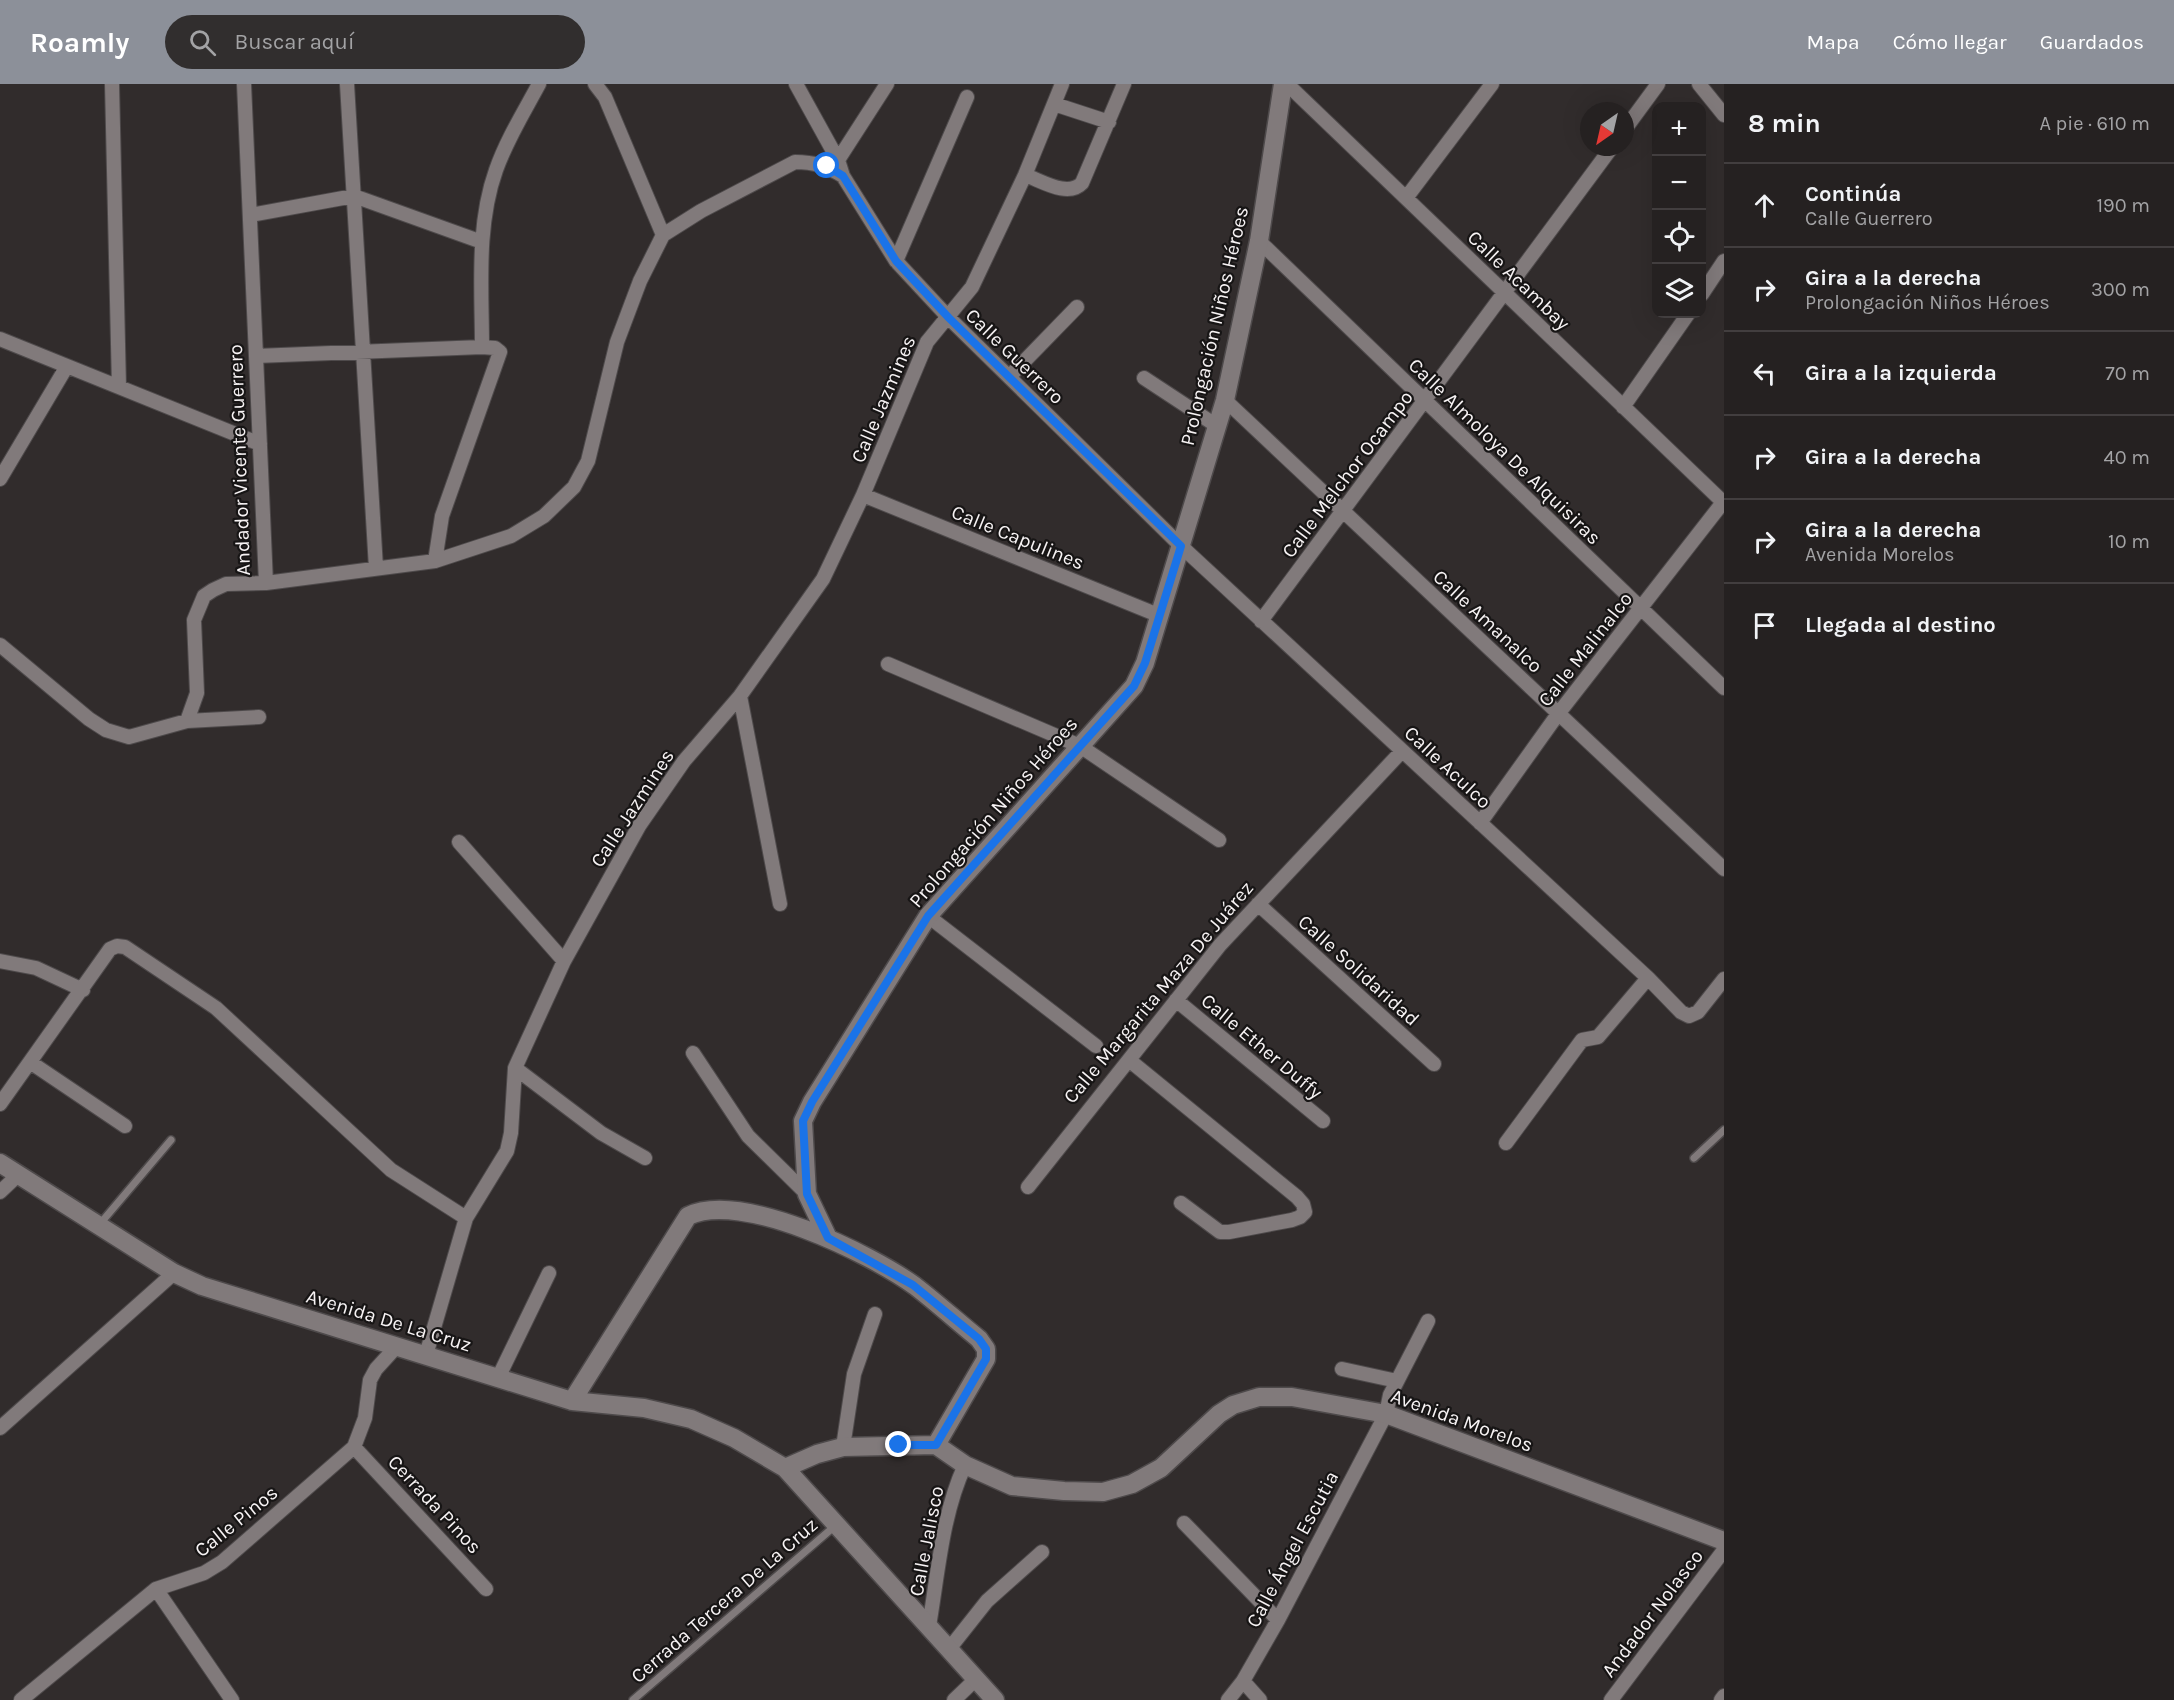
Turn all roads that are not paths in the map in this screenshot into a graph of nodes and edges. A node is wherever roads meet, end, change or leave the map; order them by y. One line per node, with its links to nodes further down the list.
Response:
1 (112, 84): 43 (street)
2 (244, 84): 25 (street, Andador Vicente Guerrero)
3 (347, 84): 23 (street)
4 (539, 84): 28 (street)
5 (595, 84): 26 (street)
6 (796, 84): 20 (street, Calle Guerrero)
7 (887, 84): 20 (street)
8 (1062, 84): 15 (street, Calle Jazmines)
9 (1124, 84): 18 (street)
10 (1285, 84): 24 (street, Calle Acambay); 27 (street, Prolongación Niños Héroes)
11 (1492, 84): 24 (street)
12 (1658, 84): 17 (street)
13 (1699, 84): 16 (street)
14 (968, 97): 29 (street)
15 (1054, 104): 18 (street); 21 (street, Calle Jazmines)
16 (1724, 115)
17 (1634, 117)
18 (1109, 122): 21 (street)
19 (1605, 156): 32 (street, Calle Melchor Ocampo)
20 (838, 160): 22 (street, Calle Guerrero)
21 (1025, 175): 34 (street, Calle Jazmines)
22 (843, 176): 26 (street); 29 (street, Calle Guerrero)
23 (354, 196): 25 (street); 28 (street); 38 (street)
24 (1406, 198): 32 (street, Calle Acambay)
25 (250, 215): 39 (street, Andador Vicente Guerrero)
26 (663, 235): 54 (street)
27 (1258, 241): 44 (street, Prolongación Niños Héroes); 45 (street, Calle Almoloya De Alquisiras)
28 (482, 242): 37 (street)
29 (896, 261): 34 (street, Calle Guerrero)
30 (1724, 261): 31 (street)
31 (1706, 287)
32 (1504, 292): 45 (street, Calle Melchor Ocampo); 46 (street, Calle Acambay)
33 (1077, 307): 41 (street)
34 (949, 318): 41 (street, Calle Guerrero); 50 (street, Calle Jazmines)
35 (1685, 318): 46 (street)
36 (0, 339): 40 (street)
37 (482, 347): 38 (street); 54 (street)
38 (363, 351): 39 (street); 55 (street)
39 (256, 356): 48 (street, Andador Vicente Guerrero)
40 (67, 366): 43 (street); 49 (street)
41 (1009, 377): 53 (street, Calle Guerrero)
42 (1144, 378): 47 (street)
43 (119, 387): 48 (street)
44 (1225, 400): 47 (street, Prolongación Niños Héroes); 52 (street, Calle Amanalco)
45 (1425, 401): 52 (street, Calle Melchor Ocampo); 57 (street, Calle Almoloya De Alquisiras)
46 (1623, 407): 51 (street, Calle Acambay)
47 (1217, 426): 53 (street, Prolongación Niños Héroes)
48 (260, 444): 56 (street, Andador Vicente Guerrero)
49 (0, 479)
50 (863, 495): 58 (street, Calle Capulines); 63 (street, Calle Jazmines)
51 (1724, 502): 57 (street, Calle Malinalco)
52 (1344, 512): 59 (street, Calle Melchor Ocampo); 64 (street, Calle Amanalco)
53 (1181, 546): 58 (street, Prolongación Niños Héroes); 59 (street, Calle Aculco)
54 (435, 561): 55 (street)
55 (376, 568): 56 (street)
56 (266, 583): 66 (street, Andador Vicente Guerrero)
57 (1641, 608): 62 (street, Calle Almoloya De Alquisiras); 64 (street, Calle Malinalco)
58 (1158, 615): 67 (street, Prolongación Niños Héroes)
59 (1262, 621): 68 (street, Calle Aculco)
60 (0, 645): 66 (street)
61 (888, 664): 67 (street)
62 (1724, 688)
63 (740, 696): 73 (street); 77 (street, Calle Jazmines)
64 (1558, 714): 69 (street, Calle Malinalco); 72 (street, Calle Amanalco)
65 (259, 717): 66 (street)
66 (187, 721)
67 (1080, 746): 70 (street); 75 (street, Prolongación Niños Héroes)
68 (1402, 751): 69 (street, Calle Aculco); 74 (street, Calle Margarita Maza De Juárez)
69 (1480, 823): 78 (street, Calle Aculco)
70 (1219, 840)
71 (459, 842): 77 (street)
72 (1724, 869)
73 (780, 904)
74 (1258, 904): 81 (street, Calle Margarita Maza De Juárez); 86 (street, Calle Solidaridad)
75 (928, 916): 82 (street); 100 (street, Prolongación Niños Héroes)
76 (0, 961): 80 (street)
77 (564, 961): 87 (street, Calle Jazmines)
78 (1648, 978): 79 (street, Calle Aculco); 93 (street)
79 (1724, 978)
80 (82, 990): 85 (street); 102 (street)
81 (1176, 1000): 84 (street, Calle Margarita Maza De Juárez); 89 (street, Calle Ether Duffy)
82 (1096, 1046)
83 (693, 1053): 100 (street)
84 (1129, 1060): 98 (street, Calle Margarita Maza De Juárez); 101 (street)
85 (30, 1062): 88 (street); 90 (street)
86 (1434, 1064)
87 (515, 1068): 94 (street); 102 (street, Calle Jazmines)
88 (0, 1104)
89 (1323, 1121)
90 (125, 1126)
91 (1724, 1130): 95 (lane)
92 (171, 1140): 103 (lane)
93 (1506, 1143)
94 (645, 1158)
95 (1694, 1158)
96 (0, 1163): 97 (street, Avenida De La Cruz)
97 (18, 1176): 99 (street); 103 (street, Avenida De La Cruz)
98 (1028, 1187)
99 (0, 1192)
100 (807, 1194): 104 (street, Prolongación Niños Héroes)
101 (1181, 1203)
102 (466, 1218): 110 (street, Calle Jazmines)
103 (98, 1227): 105 (street, Avenida De La Cruz)
104 (828, 1238): 114 (street); 117 (street)
105 (174, 1273): 109 (street, Avenida De La Cruz); 116 (street)
106 (549, 1273): 112 (street)
107 (875, 1314): 119 (street)
108 (1428, 1321): 113 (street, Calle Ángel Escutia)
109 (398, 1346): 110 (street, Avenida De La Cruz); 118 (street)
110 (426, 1355): 112 (street, Avenida De La Cruz)
111 (1342, 1369): 113 (street)
112 (498, 1378): 114 (street, Avenida De La Cruz)
113 (1398, 1381): 115 (street, Calle Ángel Escutia)
114 (572, 1401): 121 (street, Avenida De La Cruz)
115 (1386, 1414): 120 (street, Avenida Morelos); 124 (street, Avenida Morelos); 129 (street, Calle Ángel Escutia)
116 (0, 1428)
117 (936, 1445): 119 (street); 120 (street, Avenida Morelos)
118 (354, 1447): 127 (street, Calle Pinos); 128 (street, Cerrada Pinos)
119 (843, 1447): 121 (street)
120 (965, 1465): 130 (street, Calle Jalisco)
121 (785, 1468): 123 (street, Avenida De La Cruz)
122 (1184, 1523): 129 (street)
123 (837, 1524): 130 (street, Avenida De La Cruz); 136 (lane, Cerrada Tercera De La Cruz)
124 (1724, 1542)
125 (1724, 1550): 141 (street, Andador Nolasco)
126 (1042, 1552): 131 (street)
127 (156, 1589): 134 (street, Calle Pinos); 135 (street)
128 (486, 1589)
129 (1278, 1620): 133 (street, Calle Ángel Escutia)
130 (929, 1626): 131 (street, Avenida De La Cruz)
131 (949, 1649): 132 (street, Avenida De La Cruz)
132 (976, 1679): 137 (street); 138 (street, Avenida De La Cruz)
133 (1243, 1681): 139 (street, Calle Ángel Escutia); 140 (street)
134 (21, 1700)
135 (232, 1700)
136 (633, 1700)
137 (954, 1700)
138 (995, 1700)
139 (1228, 1700)
140 (1260, 1700)
141 (1611, 1700)

